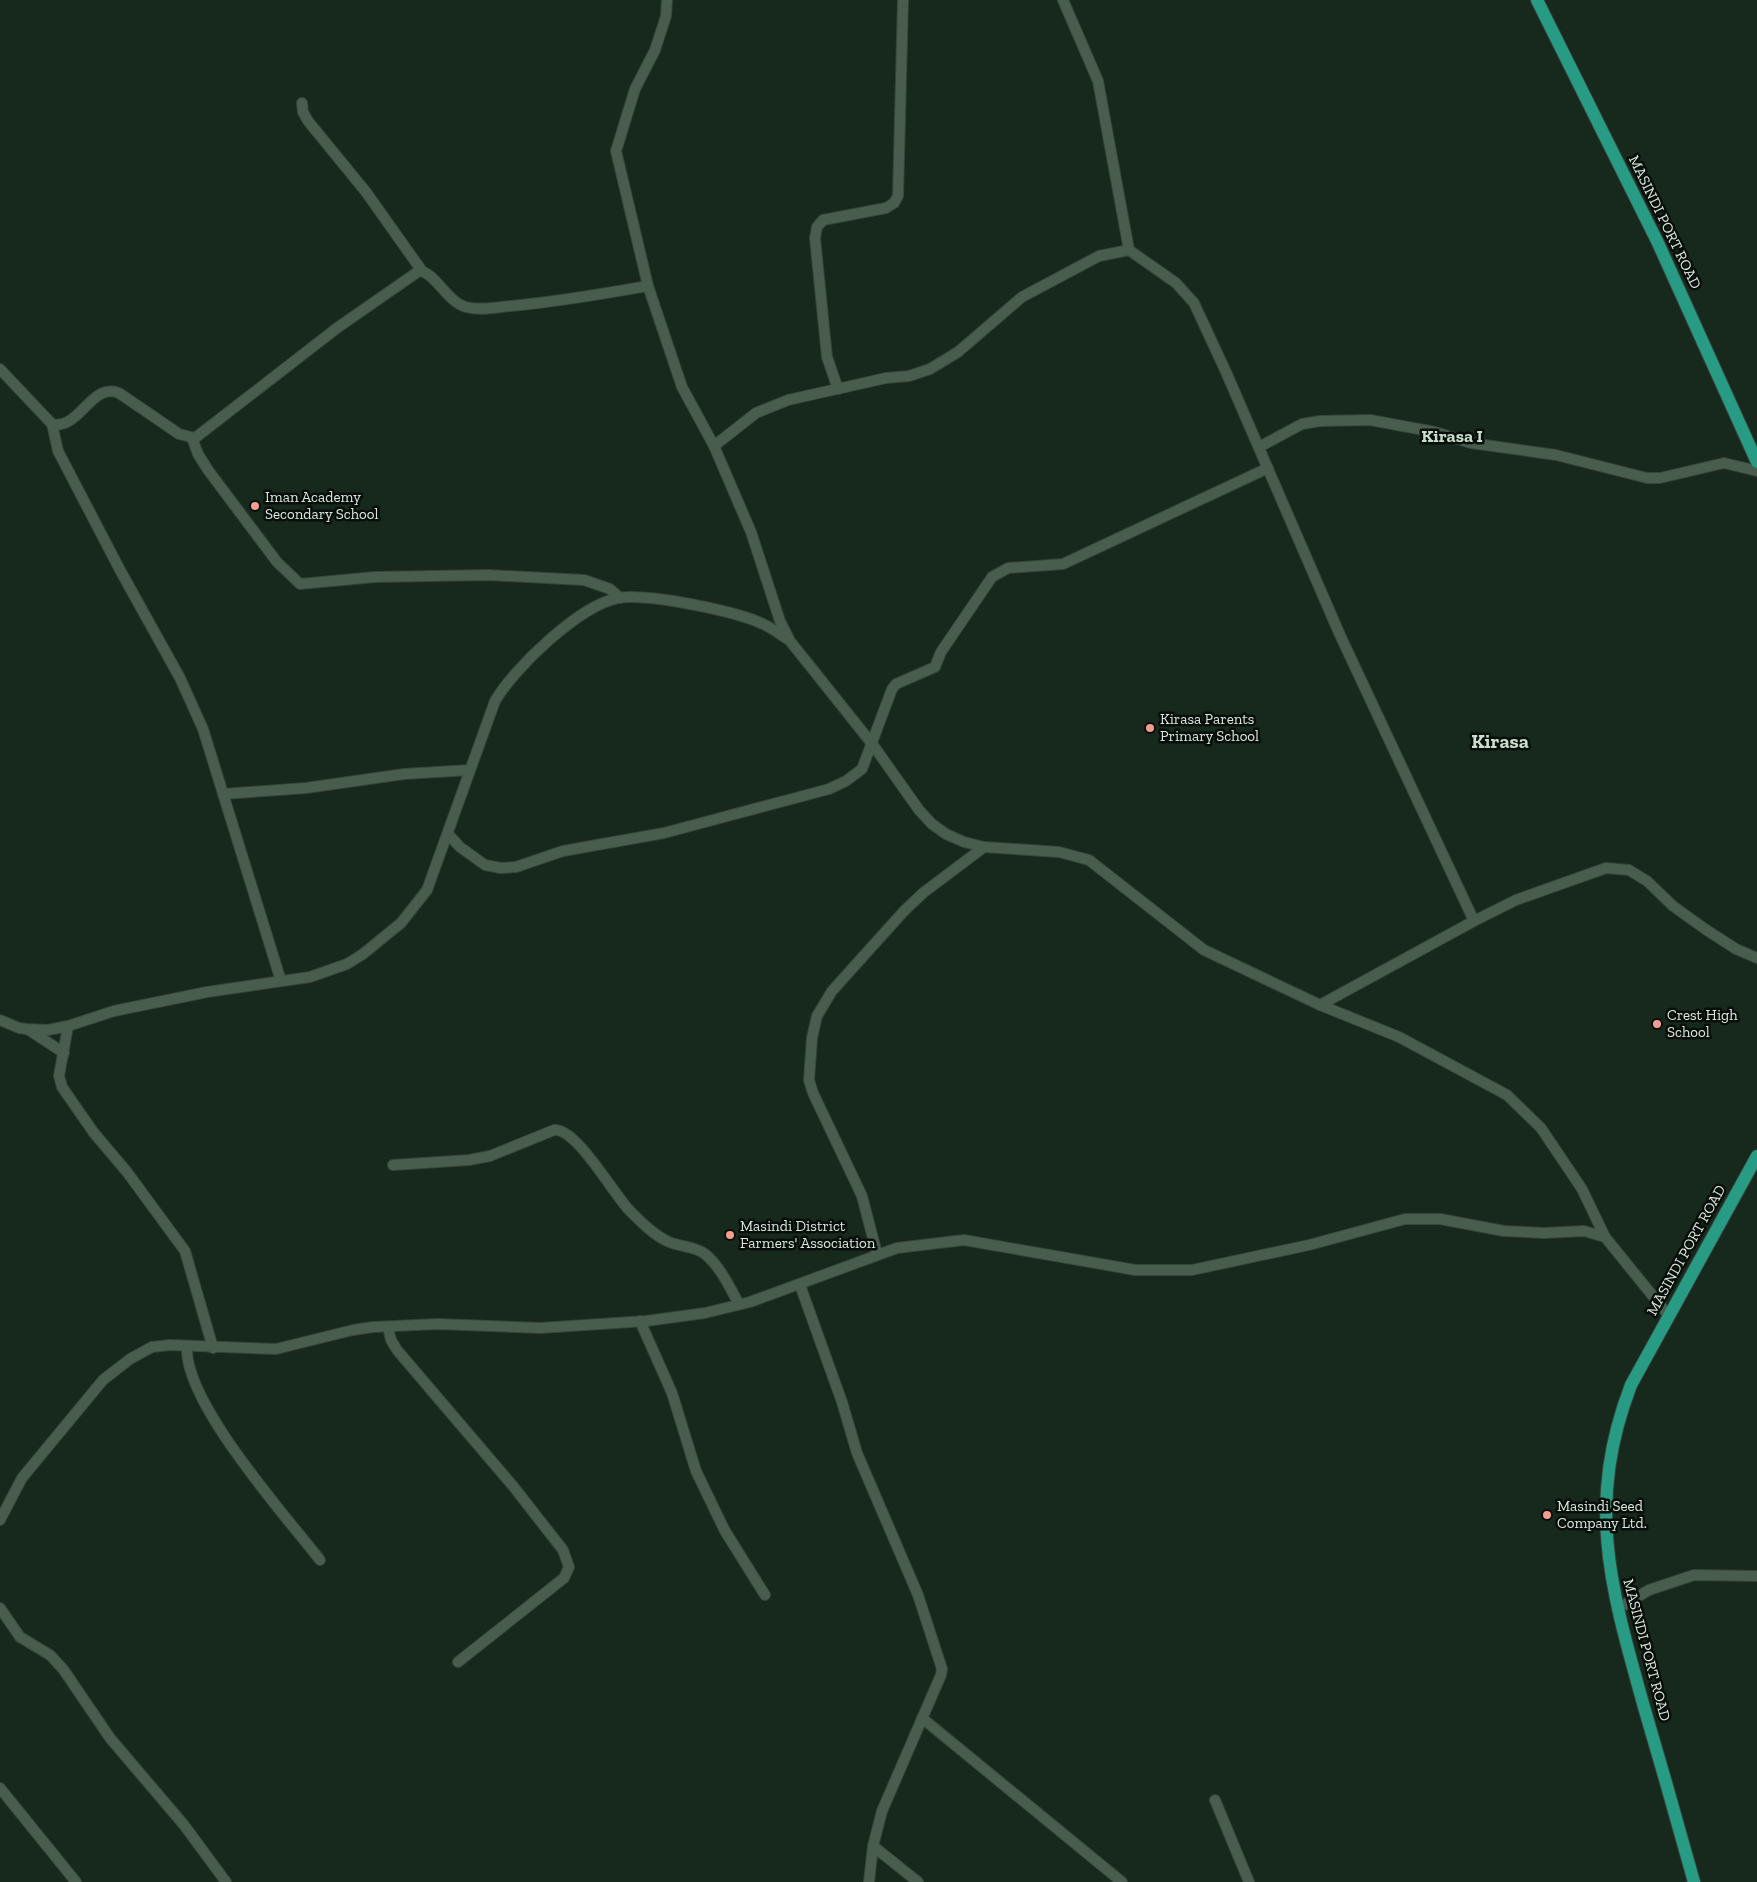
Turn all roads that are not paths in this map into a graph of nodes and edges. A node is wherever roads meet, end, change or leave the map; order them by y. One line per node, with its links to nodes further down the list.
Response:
1 (667, 0): 8 (street)
2 (903, 0): 10 (street)
3 (1064, 0): 6 (street)
4 (1536, 0): 15 (main road, MASINDI PORT ROAD)
5 (302, 103): 7 (street)
6 (1129, 250): 10 (street); 14 (street)
7 (422, 271): 8 (street); 12 (street)
8 (648, 286): 13 (street)
9 (0, 369): 11 (street)
10 (838, 389): 13 (street)
11 (52, 424): 12 (street); 22 (street)
12 (192, 438): 18 (street)
13 (714, 446): 19 (street)
14 (1259, 448): 16 (street); 17 (street)
15 (1757, 462)
16 (1268, 468): 20 (street); 25 (street)
17 (1757, 471)
18 (620, 598): 19 (street); 21 (street)
19 (790, 641): 20 (street)
20 (872, 745): 23 (street); 24 (street)
21 (470, 770): 22 (street); 23 (street)
22 (223, 794): 27 (street)
23 (448, 834): 27 (street)
24 (984, 847): 28 (street); 36 (street)
25 (1474, 921): 26 (street); 28 (street)
26 (1757, 958)
27 (281, 981): 30 (street)
28 (1320, 1005): 35 (street)
29 (0, 1020): 31 (street)
30 (68, 1026): 31 (street); 32 (street)
31 (28, 1030): 32 (street)
32 (64, 1053): 43 (street)
33 (1757, 1156): 39 (main road, MASINDI PORT ROAD)
34 (393, 1165): 38 (street)
35 (1605, 1237): 36 (street); 39 (street)
36 (877, 1254): 37 (street)
37 (800, 1285): 38 (street); 51 (street)
38 (739, 1304): 40 (street)
39 (1669, 1316): 49 (main road, MASINDI PORT ROAD)
40 (640, 1321): 41 (street); 47 (street)
41 (388, 1327): 43 (street); 50 (street)
42 (187, 1346): 43 (street); 44 (street); 45 (street)
43 (213, 1348)
44 (0, 1520)
45 (320, 1560)
46 (1757, 1576): 49 (street)
47 (766, 1594)
48 (0, 1608): 56 (street)
49 (1617, 1609): 61 (main road, MASINDI PORT ROAD)
50 (458, 1662)
51 (922, 1718): 54 (street); 59 (street)
52 (0, 1788): 55 (street)
53 (1215, 1800): 60 (street)
54 (873, 1846): 57 (street); 58 (street)
55 (76, 1882)
56 (226, 1882)
57 (869, 1882)
58 (918, 1882)
59 (1122, 1882)
60 (1249, 1882)
61 (1694, 1882)

